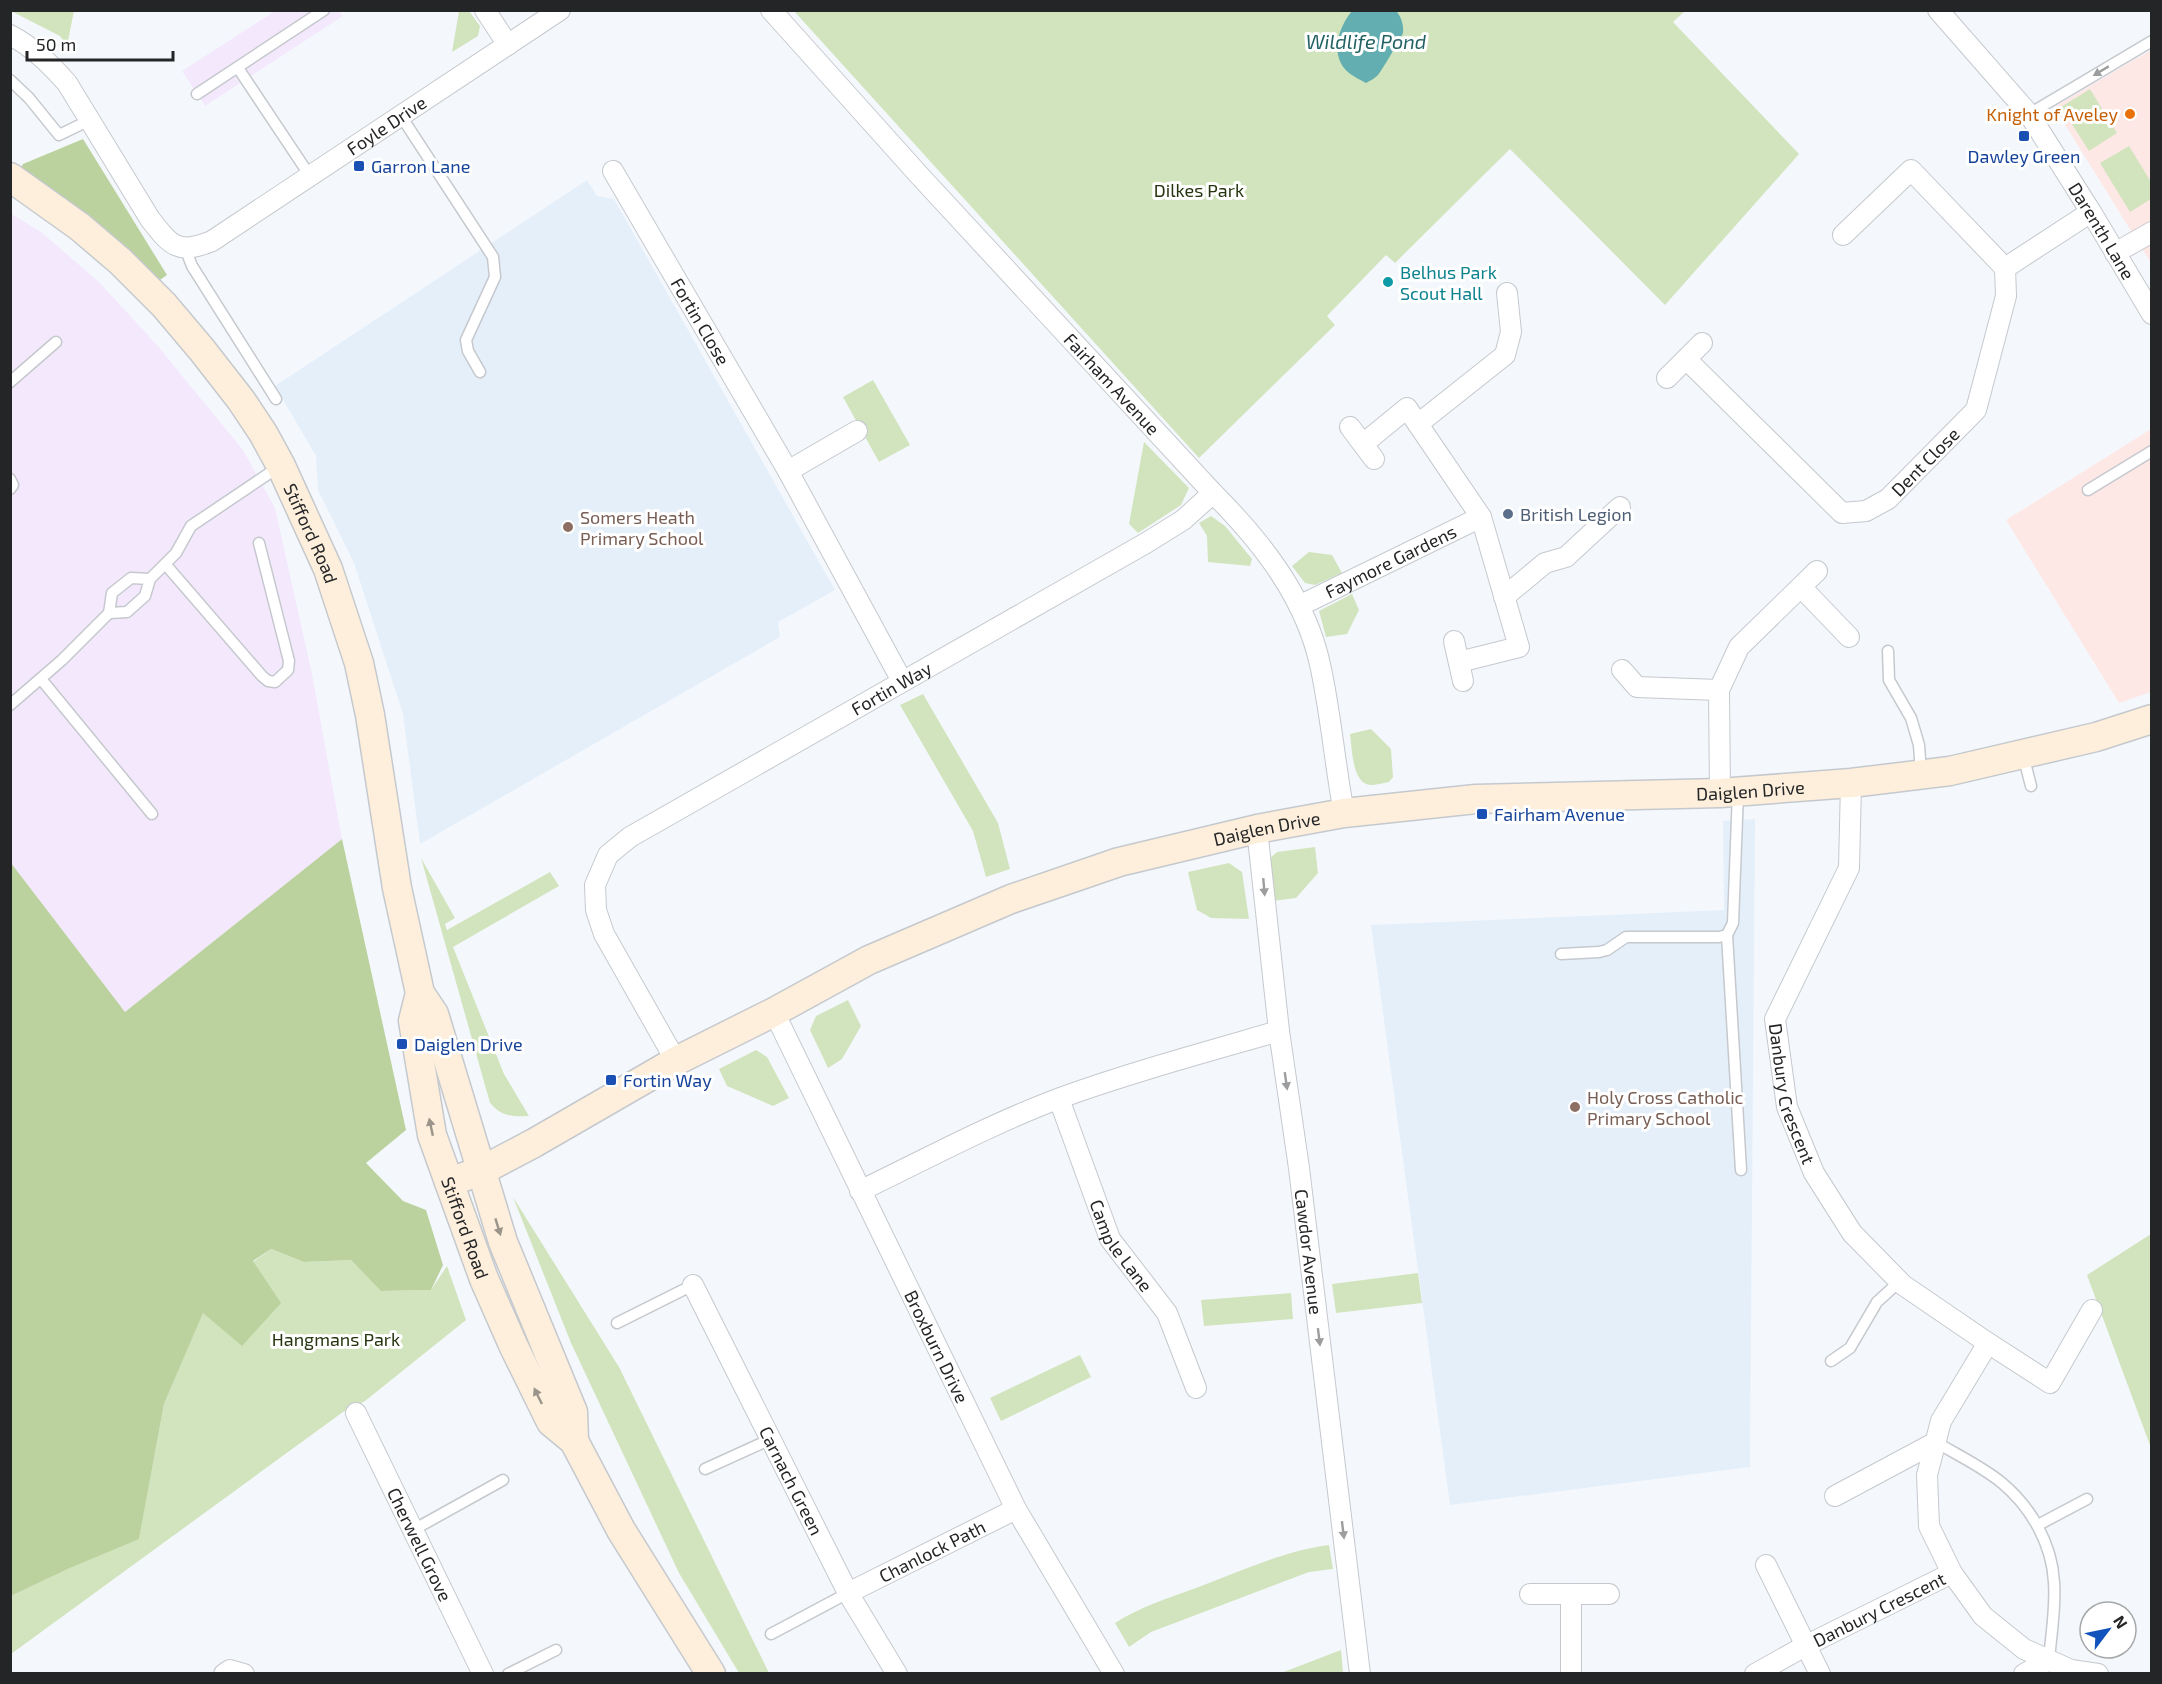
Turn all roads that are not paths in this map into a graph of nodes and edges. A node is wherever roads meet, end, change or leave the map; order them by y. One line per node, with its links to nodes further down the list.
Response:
1 (324, 10): 9 (lane)
2 (485, 10): 8 (street)
3 (560, 10): 8 (street, Foyle Drive)
4 (771, 10): 42 (street, Fairham Avenue)
5 (1938, 10): 12 (street, Darenth Lane)
6 (10, 35): 14 (street)
7 (2151, 41): 12 (lane, one-way to 12)
8 (508, 45): 13 (street, Foyle Drive)
9 (238, 68): 11 (lane); 16 (lane)
10 (10, 80): 14 (lane)
11 (197, 94)
12 (2029, 114): 18 (street, Darenth Lane)
13 (401, 116): 16 (street, Foyle Drive); 29 (lane)
14 (90, 120): 21 (street)
15 (613, 171): 38 (street, Fortin Close)
16 (310, 176): 21 (street, Foyle Drive)
17 (10, 177): 37 (main road, Stifford Road)
18 (2091, 212): 22 (street, Darenth Lane); 23 (street)
19 (2151, 232): 22 (street)
20 (1843, 235): 23 (street)
21 (185, 248): 32 (lane)
22 (2115, 253): 25 (street, Darenth Lane)
23 (2005, 268): 28 (street, Dent Close)
24 (1507, 293): 33 (street)
25 (2151, 314)
26 (56, 342): 31 (lane)
27 (1702, 343): 28 (street)
28 (1686, 359): 30 (street)
29 (480, 372)
30 (1667, 378)
31 (10, 382)
32 (276, 399)
33 (1418, 424): 34 (street); 44 (street)
34 (1350, 427)
35 (857, 431): 38 (street)
36 (2151, 451): 41 (lane)
37 (281, 466): 46 (lane); 72 (main road, Stifford Road)
38 (788, 471): 58 (street, Fortin Close)
39 (10, 479): 40 (lane)
40 (10, 489)
41 (2088, 490)
42 (1213, 493): 51 (street, Fairham Avenue); 58 (street, Fortin Way)
43 (1620, 507): 50 (street)
44 (1481, 517): 50 (street); 51 (street, Faymore Gardens)
45 (259, 543): 46 (lane)
46 (166, 565): 48 (lane)
47 (1816, 571): 49 (street)
48 (150, 579): 52 (lane); 52 (lane)
49 (1801, 587): 53 (street); 59 (street)
50 (1504, 597): 54 (street)
51 (1299, 606): 67 (street, Fairham Avenue)
52 (109, 613): 57 (lane)
53 (1849, 637)
54 (1454, 641)
55 (1888, 651): 63 (lane)
56 (1622, 670): 59 (street)
57 (41, 678): 60 (lane); 68 (lane)
58 (902, 681): 75 (street, Fortin Way)
59 (1719, 690): 66 (street)
60 (10, 705)
61 (2151, 719): 62 (main road, Daiglen Drive)
62 (2023, 754): 63 (main road, Daiglen Drive); 65 (lane)
63 (1921, 775): 64 (main road, Daiglen Drive)
64 (1851, 783): 66 (main road, Daiglen Drive); 81 (street, Danbury Crescent)
65 (2031, 786)
66 (1729, 793): 67 (main road, Daiglen Drive); 70 (lane)
67 (1344, 813): 69 (main road, Daiglen Drive)
68 (152, 814)
69 (1257, 829): 73 (main road, Daiglen Drive); 74 (street, Cawdor Avenue, one-way to 74)
70 (1727, 934): 71 (lane); 77 (lane)
71 (1562, 954)
72 (420, 993): 78 (main road, Stifford Road); 79 (main road, Stifford Road, one-way to 72)
73 (774, 1012): 75 (main road, Daiglen Drive); 80 (street, Broxburn Drive)
74 (1280, 1032): 76 (street); 116 (street, Cawdor Avenue, one-way to 116)
75 (676, 1061): 78 (main road, Daiglen Drive)
76 (1059, 1099): 80 (street); 87 (street, Cample Lane)
77 (1741, 1170)
78 (481, 1171): 79 (main road, Daiglen Drive); 90 (main road, Stifford Road, one-way to 90)
79 (449, 1182): 90 (main road, Stifford Road, one-way to 79)
80 (860, 1191): 96 (street, Broxburn Drive)
81 (1899, 1282): 85 (street, Danbury Crescent); 86 (lane)
82 (693, 1285): 84 (lane); 89 (street, Carnach Green)
83 (2092, 1310): 85 (street, Danbury Crescent)
84 (617, 1323)
85 (1988, 1343): 91 (street, Danbury Crescent)
86 (1831, 1361)
87 (1196, 1388)
88 (356, 1413): 98 (street, Cherwell Grove)
89 (771, 1439): 92 (lane); 101 (street, Carnach Green)
90 (574, 1441): 113 (main road, Stifford Road)
91 (1936, 1442): 94 (street); 97 (lane); 100 (street, Danbury Crescent)
92 (705, 1469)
93 (503, 1480): 98 (lane)
94 (1835, 1496)
95 (2087, 1499): 97 (lane)
96 (1016, 1509): 101 (street, Chanlock Path); 115 (street, Broxburn Drive)
97 (2038, 1525): 108 (lane)
98 (413, 1530): 111 (street, Cherwell Grove)
99 (1766, 1565): 106 (street, Danbury Crescent)
100 (1952, 1573): 106 (street, Danbury Crescent); 108 (street, Danbury Crescent)
101 (848, 1593): 105 (lane); 114 (street, Carnach Green)
102 (1530, 1594): 103 (street)
103 (1571, 1594): 104 (street); 117 (street)
104 (1609, 1594)
105 (771, 1634)
106 (1805, 1646): 118 (street, Danbury Crescent); 119 (street, Danbury Crescent)
107 (556, 1650): 112 (lane)
108 (2049, 1660): 120 (street); 121 (street, Danbury Crescent)
109 (224, 1674): 110 (street)
110 (244, 1674)
111 (483, 1674)
112 (508, 1674)
113 (711, 1674)
114 (897, 1674)
115 (1114, 1674)
116 (1360, 1674)
117 (1571, 1674)
118 (1755, 1674)
119 (1820, 1674)
120 (2024, 1674)
121 (2098, 1674)

